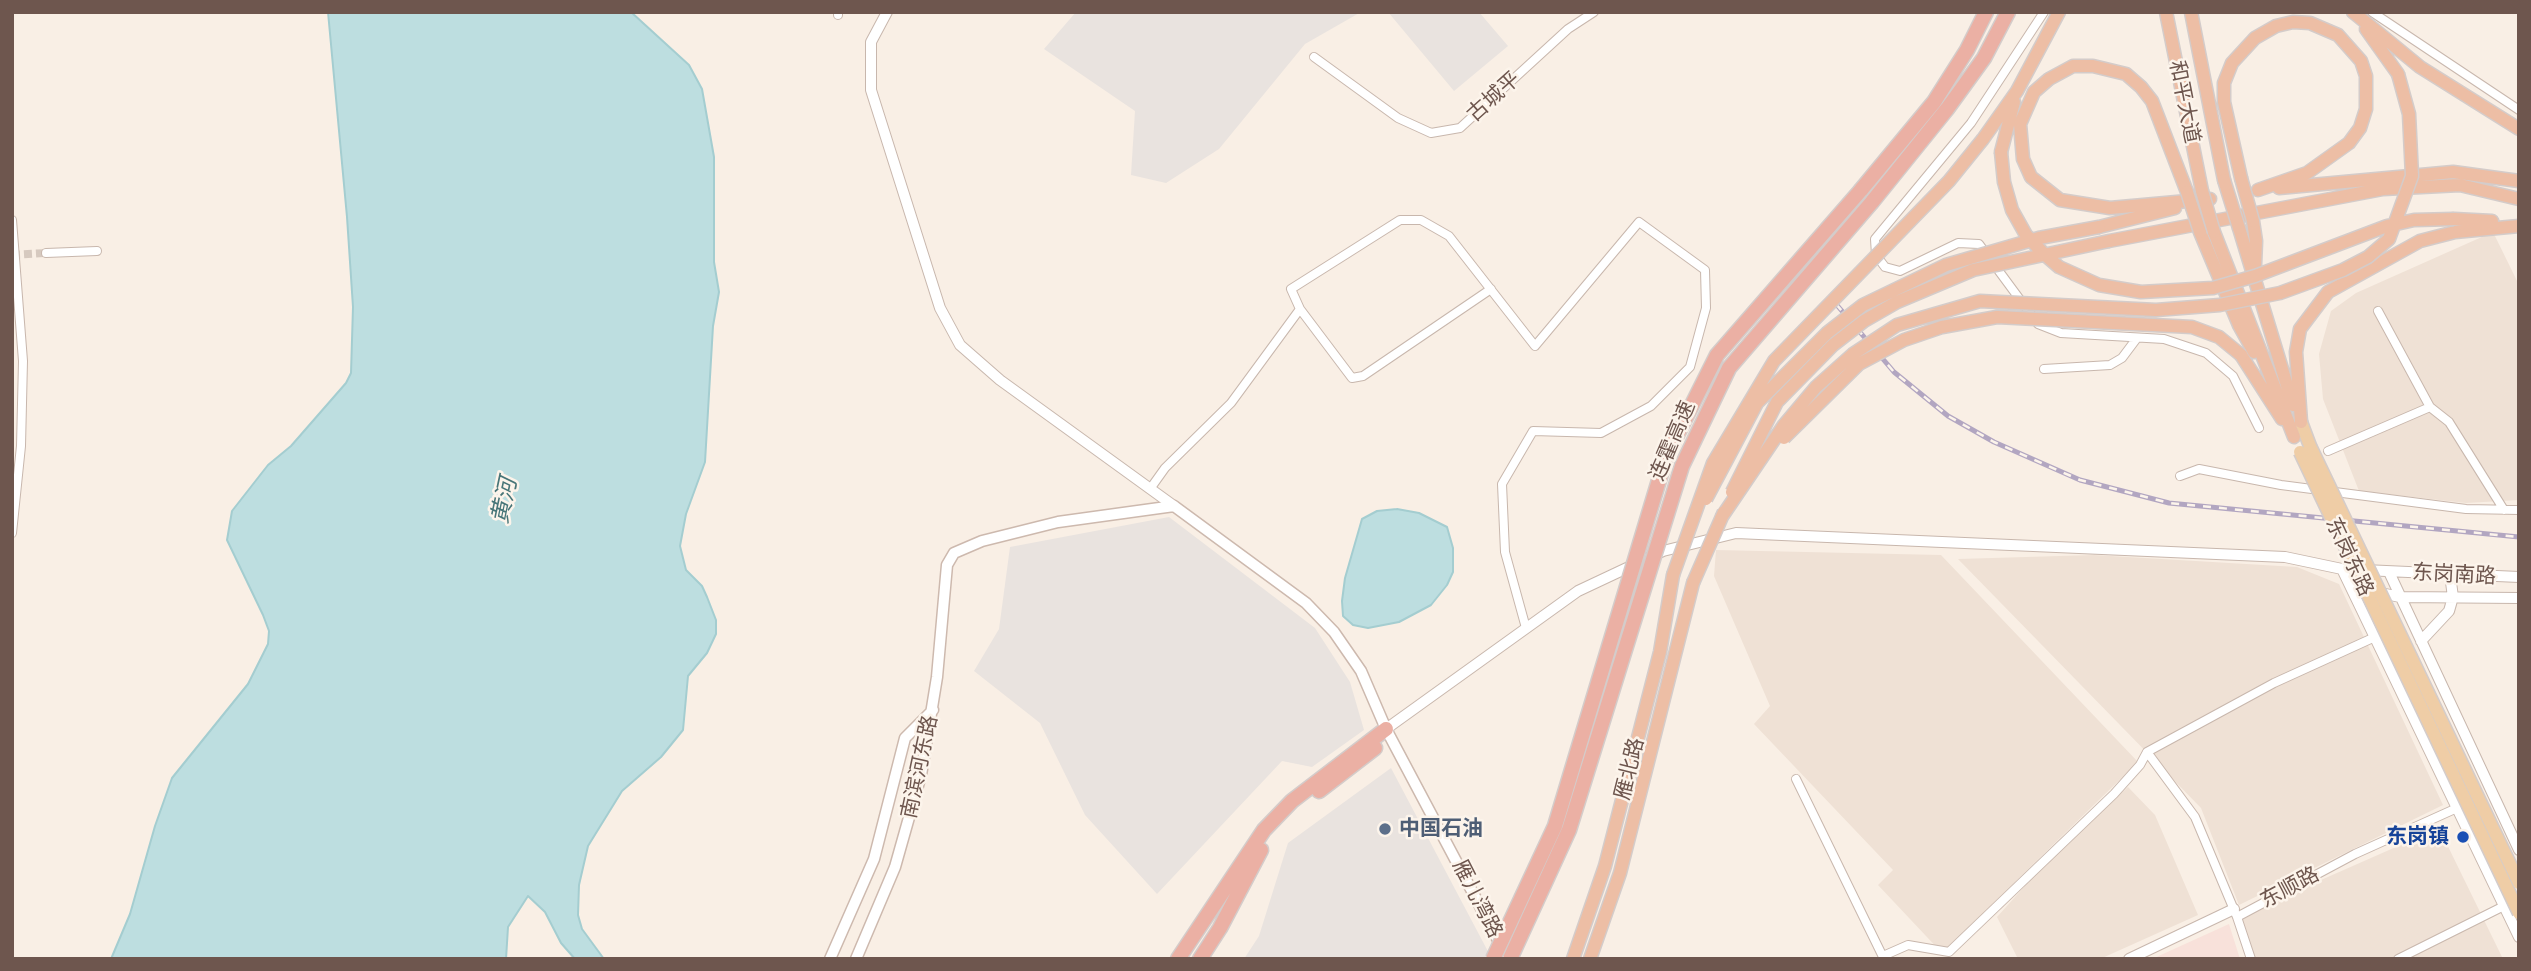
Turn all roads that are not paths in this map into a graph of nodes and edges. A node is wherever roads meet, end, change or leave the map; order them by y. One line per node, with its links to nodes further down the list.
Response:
1 (887, 12): 40 (street)
2 (1594, 12): 11 (street, 古城平)
3 (1986, 12): 76 (highway, 连霍高速, bridge)
4 (2008, 12): 77 (highway, 连霍高速, bridge)
5 (2044, 12): 30 (street)
6 (2059, 12): 12 (highway)
7 (2166, 12): 18 (highway, 和平大道)
8 (2191, 12): 23 (highway, 和平大道, bridge)
9 (2372, 12): 13 (street)
10 (2356, 15): 14 (highway); 16 (highway, bridge)
11 (1314, 57)
12 (2017, 91): 21 (highway, bridge); 45 (highway, bridge)
13 (2519, 110)
14 (2519, 129)
15 (2519, 181): 17 (highway)
16 (2409, 188): 19 (highway); 44 (highway, bridge); 44 (highway, bridge)
17 (2258, 190): 18 (highway); 26 (highway, bridge)
18 (2206, 195): 32 (highway, 东岗东路, bridge); 32 (highway, bridge); 45 (highway, bridge)
19 (2519, 199)
20 (12, 220): 46 (street)
21 (2454, 225): 22 (highway); 34 (highway)
22 (2519, 225)
23 (2239, 228): 26 (highway, 东岗东路)
24 (97, 251): 25 (street)
25 (46, 253)
26 (2254, 273): 34 (highway, 东岗东路)
27 (1491, 289): 28 (street); 28 (street); 55 (street)
28 (1300, 309): 40 (street)
29 (2378, 312): 33 (street)
30 (2137, 338): 31 (street); 35 (street)
31 (2044, 369)
32 (2280, 397): 36 (highway, 东岗东路)
33 (2430, 407): 38 (street); 42 (street)
34 (2301, 422): 37 (main road, 东岗东路)
35 (2259, 428)
36 (2294, 437): 37 (main road, 东岗东路); 44 (highway, bridge)
37 (2305, 449): 66 (main road, 东岗东路, bridge); 69 (main road, 东岗东路, bridge)
38 (2328, 451)
39 (2180, 477): 42 (street)
40 (1150, 489): 41 (street)
41 (1174, 506): 58 (main road, 南滨河东路); 59 (main road, 雁儿湾路)
42 (2504, 510): 43 (street)
43 (2519, 510)
44 (1721, 518): 79 (highway, 雁北路, bridge)
45 (1689, 528): 78 (highway, 雁北路, bridge)
46 (12, 533)
47 (2342, 569): 48 (street, 东岗南路); 51 (street); 55 (street, 东岗南路)
48 (2389, 572): 49 (street, 东岗南路); 52 (street)
49 (2450, 575): 50 (street, 东岗南路); 53 (street)
50 (2519, 577)
51 (2351, 586): 52 (street, 东岗南路); 56 (street)
52 (2400, 597): 53 (street, 东岗南路); 57 (street)
53 (2453, 597): 54 (street, 东岗南路); 57 (street)
54 (2519, 598)
55 (1526, 628): 59 (street, 东岗南路)
56 (2375, 637): 60 (street); 63 (street)
57 (2421, 641): 62 (street)
58 (933, 710): 72 (main road, 南滨河东路); 73 (main road, 南滨河东路)
59 (1388, 732): 74 (highway); 75 (highway); 77 (main road, 雁儿湾路)
60 (2147, 752): 68 (street); 71 (street)
61 (1796, 779): 71 (street)
62 (2498, 807): 64 (street); 65 (street)
63 (2457, 808): 64 (street); 68 (street, 东顺路)
64 (2463, 821): 67 (street)
65 (2519, 850)
66 (2519, 883)
67 (2504, 906): 70 (street); 82 (street)
68 (2236, 913): 80 (street, 东顺路); 81 (street)
69 (2519, 913)
70 (2519, 937)
71 (1883, 957)
72 (830, 959)
73 (856, 959)
74 (1178, 959)
75 (1200, 959)
76 (1493, 959)
77 (1509, 959)
78 (1573, 959)
79 (1590, 959)
80 (2129, 959)
81 (2250, 959)
82 (2398, 959)

